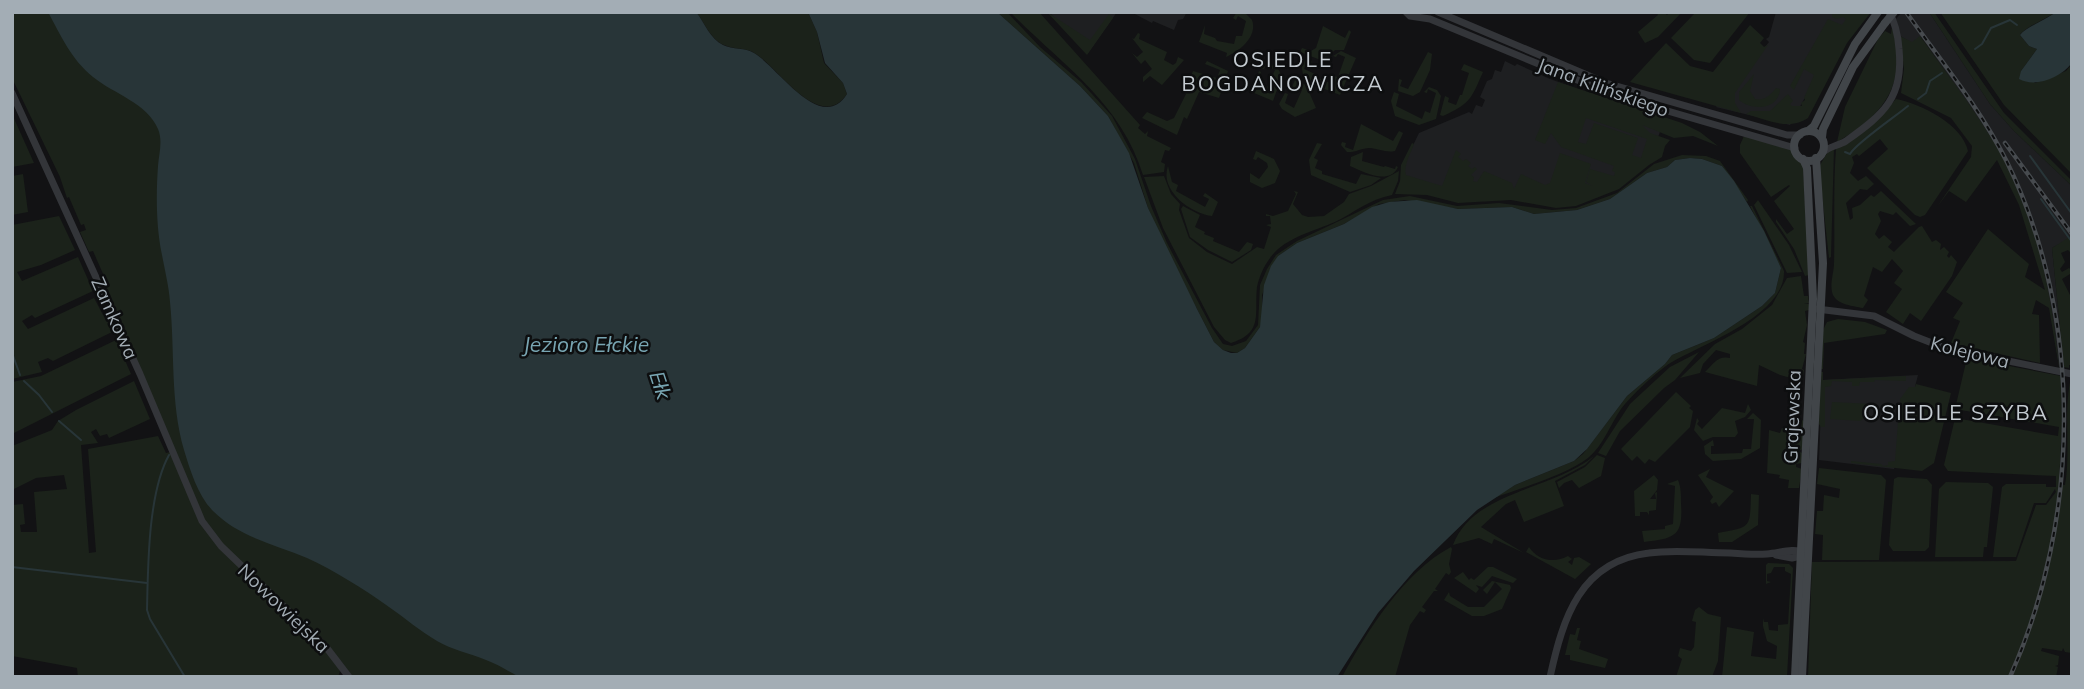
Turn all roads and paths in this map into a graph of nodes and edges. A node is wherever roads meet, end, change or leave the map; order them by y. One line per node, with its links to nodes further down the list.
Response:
1 (1406, 12): 5 (street, Jana Kilińskiego)
2 (1438, 12): 7 (street, Jana Kilińskiego)
3 (1892, 12): 8 (main road, bridge); 9 (street)
4 (1878, 13): 7 (main road)
5 (1419, 14): 10 (street, Jana Kilińskiego)
6 (12, 93): 15 (street, Zamkowa)
7 (1804, 133): 8 (main road); 10 (main road)
8 (1822, 139): 9 (street); 11 (main road)
9 (1843, 142): 11 (street)
10 (1795, 148): 12 (main road)
11 (1819, 156): 12 (main road); 13 (main road, Grajewska)
12 (1803, 159): 13 (main road, Grajewska)
13 (1816, 308): 14 (street, Kolejowa); 16 (main road, Grajewska)
14 (2072, 374)
15 (217, 542): 17 (street, Nowowiejska)
16 (1804, 554): 18 (street); 19 (main road, Grajewska); 20 (main road, Grajewska)
17 (349, 677)
18 (1550, 677)
19 (1795, 677)
20 (1802, 677)

